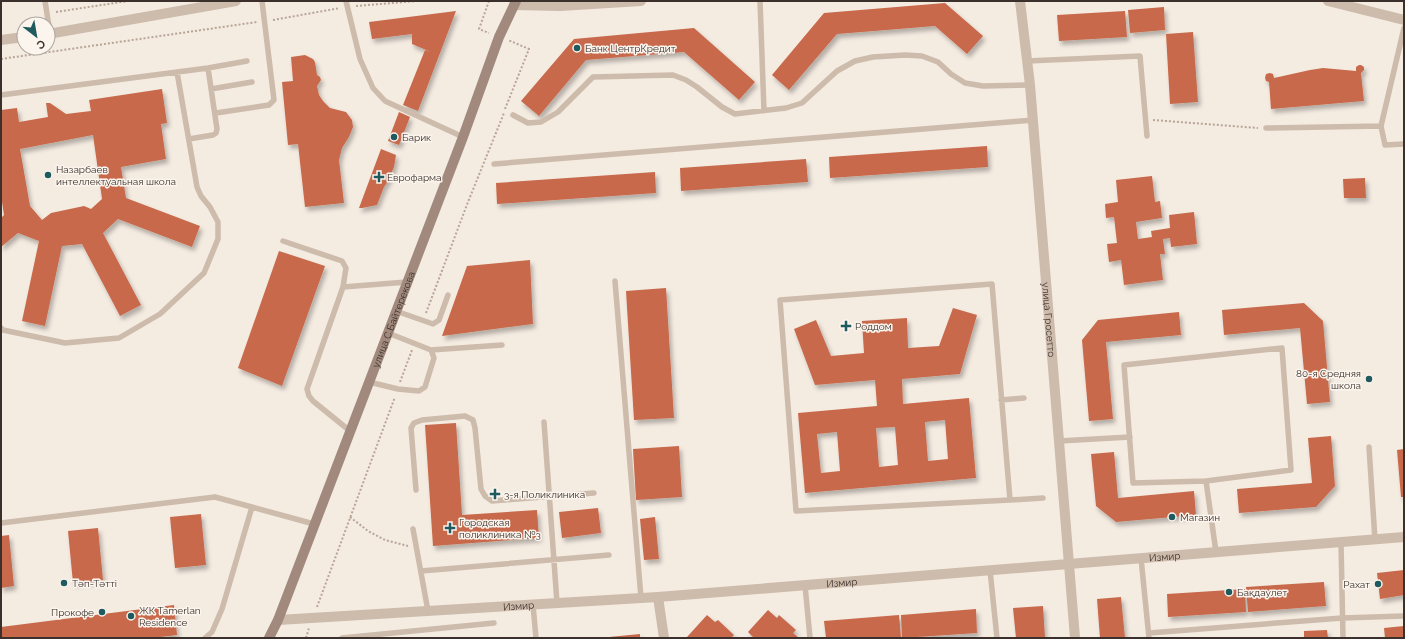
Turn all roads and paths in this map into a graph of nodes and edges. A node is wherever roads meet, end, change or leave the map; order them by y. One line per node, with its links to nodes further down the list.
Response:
1 (45, 1): 13 (lane)
2 (128, 1): 13 (path)
3 (236, 1): 17 (street)
4 (262, 1): 15 (lane)
5 (417, 1): 12 (path)
6 (489, 1): 18 (path)
7 (641, 1): 11 (street)
8 (760, 1): 30 (lane)
9 (1020, 1): 23 (street, улица Гросетто)
10 (1328, 1): 14 (street)
11 (515, 3): 18 (main road, улица С.Байтерекова)
12 (347, 4): 15 (path); 38 (lane)
13 (47, 14)
14 (1404, 20)
15 (265, 22): 21 (path); 31 (lane)
16 (1404, 28): 35 (lane)
17 (56, 33)
18 (499, 37): 38 (main road, улица С.Байтерекова)
19 (16, 38): 20 (street)
20 (1, 40)
21 (1, 59)
22 (247, 61): 24 (lane)
23 (1027, 61): 27 (street, улица Гросетто); 34 (lane)
24 (208, 68): 25 (lane); 28 (lane)
25 (177, 72): 29 (lane); 39 (lane)
26 (252, 82): 28 (lane)
27 (1030, 85): 30 (lane); 33 (street, улица Гросетто)
28 (211, 89): 31 (lane)
29 (1, 95)
30 (764, 110): 32 (lane)
31 (216, 113): 39 (lane)
32 (513, 115)
33 (1033, 120): 41 (lane); 58 (street, улица Гросетто)
34 (1145, 120): 36 (path); 37 (lane)
35 (1381, 126): 36 (lane); 40 (lane)
36 (1266, 128)
37 (1147, 136)
38 (463, 137): 44 (main road, улица С.Байтерекова)
39 (189, 139): 48 (lane)
40 (1404, 144)
41 (494, 164)
42 (283, 241): 45 (lane)
43 (615, 280): 84 (lane)
44 (407, 282): 45 (lane); 47 (main road, улица С.Байтерекова)
45 (343, 287): 56 (lane)
46 (448, 295): 47 (lane)
47 (396, 311): 49 (main road, улица С.Байтерекова)
48 (1, 328)
49 (388, 333): 51 (lane); 52 (main road, улица С.Байтерекова)
50 (502, 345): 51 (lane)
51 (430, 350): 52 (lane)
52 (369, 382): 56 (main road, улица С.Байтерекова)
53 (1024, 398): 54 (lane)
54 (1001, 400): 65 (lane); 65 (lane)
55 (544, 422): 63 (lane)
56 (350, 431): 69 (main road, улица С.Байтерекова)
57 (1130, 437): 58 (lane); 60 (lane); 60 (lane)
58 (1059, 441): 79 (street, улица Гросетто)
59 (1369, 447): 72 (lane)
60 (1206, 481): 75 (lane)
61 (416, 490): 63 (lane)
62 (594, 493): 63 (lane)
63 (549, 497): 78 (lane)
64 (1043, 498): 65 (lane)
65 (1010, 500)
66 (252, 507): 68 (lane); 69 (lane); 93 (lane)
67 (350, 517): 74 (path)
68 (1, 524)
69 (314, 524): 90 (main road, улица С.Байтерекова)
70 (413, 529): 74 (lane)
71 (1404, 538): 72 (street, Измир)
72 (1375, 541): 73 (street, Измир)
73 (1341, 543): 75 (street, Измир); 89 (lane)
74 (416, 548): 81 (lane)
75 (1216, 552): 77 (street, Измир)
76 (609, 555): 78 (lane)
77 (1141, 558): 79 (street, Измир); 92 (lane)
78 (554, 560): 81 (lane); 85 (lane)
79 (1069, 564): 80 (street, Измир); 100 (street, улица Гросетто)
80 (990, 570): 82 (street, Измир); 99 (lane)
81 (421, 571): 87 (lane)
82 (805, 585): 83 (street, Измир); 98 (lane)
83 (658, 597): 84 (street, Измир); 97 (street)
84 (641, 598): 85 (street, Измир)
85 (557, 603): 86 (street, Измир)
86 (533, 604): 87 (street, Измир); 96 (lane)
87 (428, 611): 90 (street, Измир)
88 (1404, 616): 89 (lane)
89 (1342, 618): 92 (lane); 101 (lane)
90 (278, 620): 94 (main road, улица С.Байтерекова)
91 (494, 623): 95 (lane)
92 (1149, 636)
93 (204, 638)
94 (269, 638)
95 (342, 638)
96 (536, 638)
97 (664, 638)
98 (810, 638)
99 (997, 638)
100 (1074, 638)
101 (1343, 638)

